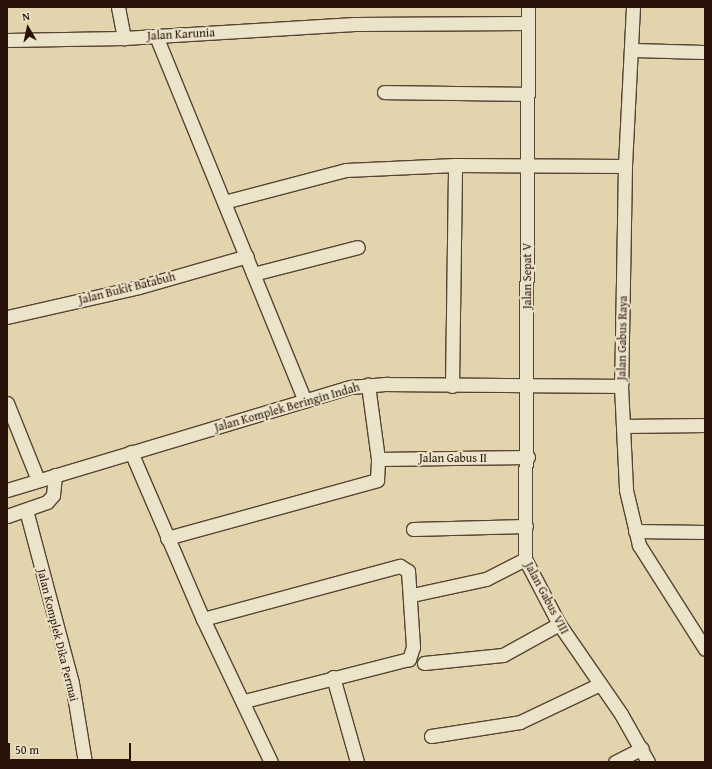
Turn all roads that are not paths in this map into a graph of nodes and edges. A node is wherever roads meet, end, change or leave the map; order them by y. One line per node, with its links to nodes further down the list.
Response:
1 (118, 7): 6 (street)
2 (528, 7): 4 (street, Jalan Sepat V)
3 (633, 7): 8 (street, Jalan Gabus Raya)
4 (528, 23): 5 (street, Jalan Karunia); 11 (street, Jalan Sepat V)
5 (156, 36): 6 (street, Jalan Karunia); 15 (street)
6 (124, 38): 7 (street, Jalan Karunia)
7 (7, 40)
8 (632, 50): 9 (street); 14 (street, Jalan Gabus Raya)
9 (705, 52)
10 (384, 92): 11 (street)
11 (527, 94): 12 (street, Jalan Sepat V)
12 (527, 164): 13 (street); 14 (street); 23 (street, Jalan Sepat V)
13 (455, 165): 15 (street); 21 (street)
14 (625, 166): 22 (street, Jalan Gabus Raya)
15 (224, 202): 17 (street)
16 (358, 247): 18 (street)
17 (247, 256): 18 (street); 19 (street, Jalan Bukit Batabuh)
18 (253, 274): 25 (street)
19 (7, 316)
20 (368, 384): 21 (street); 25 (street, Jalan Komplek Beringin Indah); 30 (street, Jalan Komplek Beringin Indah)
21 (452, 386): 23 (street)
22 (621, 386): 23 (street); 27 (street, Jalan Gabus Raya)
23 (527, 387): 29 (street, Jalan Gabus VIII)
24 (7, 402): 32 (street)
25 (305, 402): 28 (street, Jalan Komplek Beringin Indah)
26 (705, 425): 27 (street)
27 (623, 426): 38 (street, Jalan Gabus Raya)
28 (131, 452): 31 (street, Jalan Komplek Beringin Indah); 40 (street)
29 (528, 457): 30 (street, Jalan Gabus II); 36 (street, Jalan Gabus VIII)
30 (378, 458): 40 (street, Jalan Komplek Beringin Indah)
31 (55, 475): 32 (street, Jalan Komplek Beringin Indah); 34 (street)
32 (38, 480): 33 (street, Jalan Komplek Beringin Indah)
33 (7, 490)
34 (26, 510): 35 (street); 52 (street, Jalan Komplek Dika Permai)
35 (7, 516)
36 (526, 526): 37 (street); 41 (street, Jalan Gabus VIII)
37 (413, 529)
38 (635, 531): 39 (street); 45 (street, Jalan Gabus Raya)
39 (705, 532)
40 (167, 538): 43 (street)
41 (525, 559): 42 (street); 44 (street, Jalan Gabus VIII)
42 (412, 595): 43 (street); 47 (street)
43 (203, 619): 49 (street)
44 (559, 624): 46 (street); 48 (street, Jalan Gabus VIII)
45 (705, 649)
46 (424, 663)
47 (333, 677): 49 (street); 54 (street)
48 (598, 685): 50 (street); 51 (street, Jalan Gabus VIII)
49 (244, 701): 53 (street)
50 (431, 736)
51 (642, 748): 55 (street); 56 (street, Jalan Gabus VIII)
52 (85, 762)
53 (271, 762)
54 (357, 762)
55 (615, 762)
56 (648, 762)

